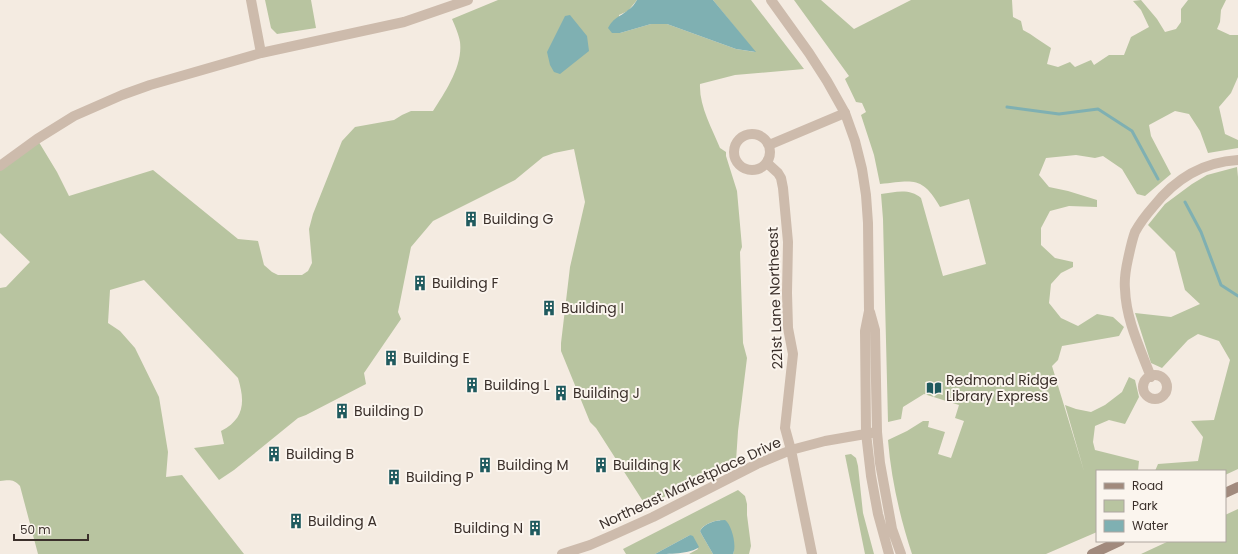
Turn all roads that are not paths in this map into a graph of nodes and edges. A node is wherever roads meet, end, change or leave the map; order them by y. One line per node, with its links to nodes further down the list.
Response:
1 (251, 0): 4 (street)
2 (468, 0): 4 (street)
3 (771, 0): 5 (street)
4 (260, 53): 9 (street)
5 (845, 113): 6 (street); 10 (street)
6 (769, 145): 8 (street); 8 (street)
7 (1238, 160): 11 (street)
8 (767, 163): 14 (street, 221st Lane Northeast)
9 (0, 166)
10 (869, 311): 12 (street); 13 (street)
11 (1151, 377)
12 (877, 432): 13 (street, Northeast Marketplace Drive); 21 (street)
13 (866, 434): 14 (street, Northeast Marketplace Drive); 20 (street)
14 (791, 450): 18 (street, Northeast Marketplace Drive); 19 (street, 221st Lane Northeast)
15 (1238, 488): 16 (main road)
16 (1226, 493)
17 (1118, 542): 22 (main road)
18 (562, 554)
19 (812, 554)
20 (889, 554)
21 (901, 554)
22 (1092, 554)

